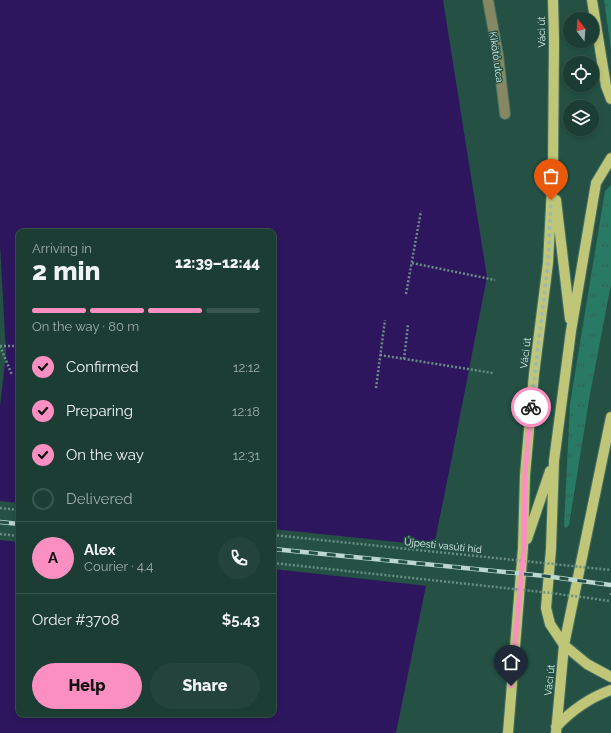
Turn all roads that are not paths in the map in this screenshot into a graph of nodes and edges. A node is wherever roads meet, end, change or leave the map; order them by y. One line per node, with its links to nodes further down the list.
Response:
1 (488, 0): 5 (lane, Kikötő utca)
2 (553, 0): 7 (main road, Váci út)
3 (592, 0): 4 (main road)
4 (611, 99)
5 (505, 114)
6 (611, 158): 8 (main road)
7 (553, 169): 8 (main road); 11 (main road, Váci út)
8 (571, 331): 10 (main road)
9 (611, 419): 12 (main road, Váci út)
10 (554, 461): 11 (main road); 12 (main road)
11 (524, 548): 16 (main road, Váci út)
12 (564, 645): 13 (main road); 15 (main road, Váci út)
13 (611, 677)
14 (611, 690): 15 (main road)
15 (556, 730)
16 (508, 733)

